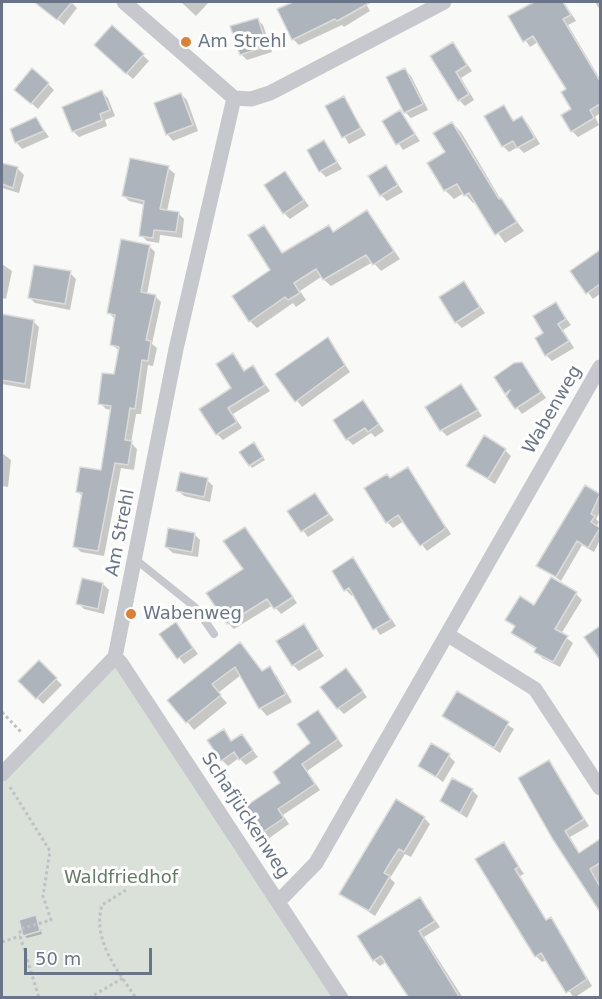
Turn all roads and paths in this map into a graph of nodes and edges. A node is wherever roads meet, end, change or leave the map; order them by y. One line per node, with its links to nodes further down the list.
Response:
1 (124, 2): 3 (street)
2 (444, 2): 3 (street)
3 (234, 98): 5 (street, Am Strehl)
4 (600, 367): 7 (street, Wabenweg)
5 (135, 559): 6 (lane); 8 (street, Am Strehl)
6 (214, 634)
7 (447, 635): 12 (street); 14 (street, Wabenweg)
8 (115, 657): 10 (street); 14 (street, Schafjückenweg)
9 (2, 712): 10 (path)
10 (35, 743): 11 (street)
11 (5, 780): 15 (path)
12 (600, 788)
13 (126, 891): 17 (path)
14 (278, 902): 23 (street, Schafjückenweg)
15 (20, 936): 16 (path); 19 (path)
16 (2, 942)
17 (123, 978): 18 (path); 22 (path)
18 (97, 992): 20 (path); 21 (path)
19 (39, 998)
20 (88, 998)
21 (99, 998)
22 (136, 998)
23 (341, 998)

